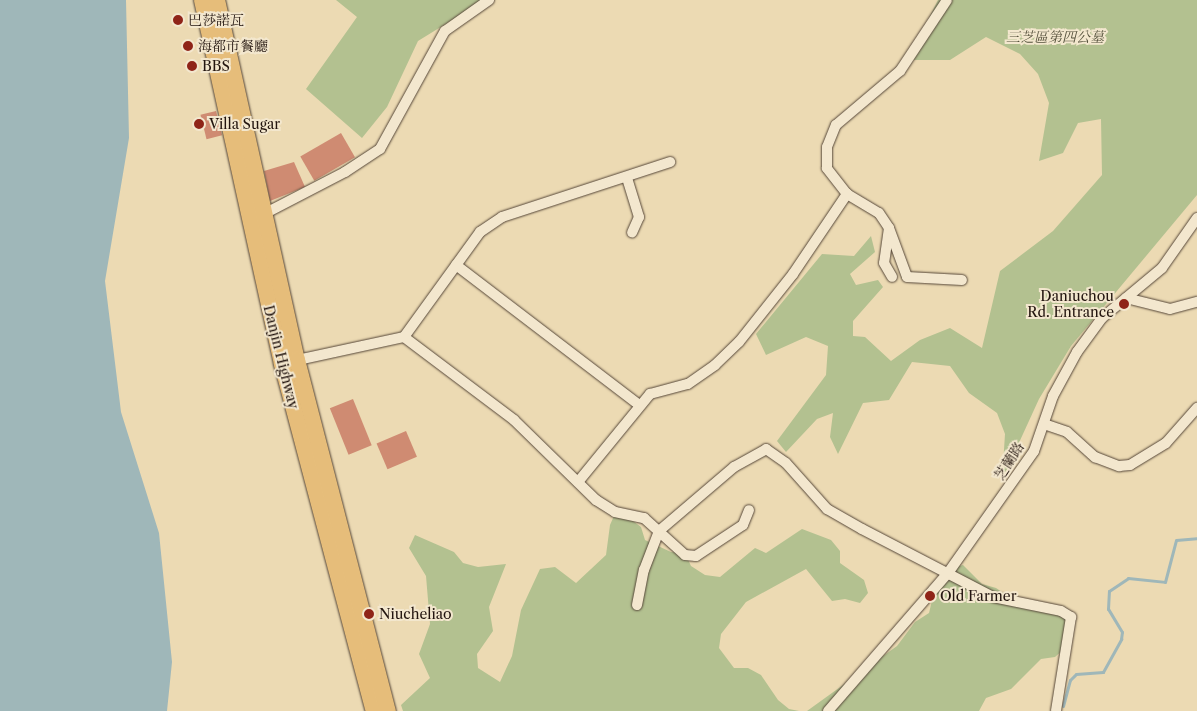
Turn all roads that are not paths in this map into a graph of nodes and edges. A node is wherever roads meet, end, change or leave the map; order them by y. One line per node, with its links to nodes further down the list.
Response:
1 (202, 0): 8 (main road, Danjin Highway)
2 (217, 0): 8 (main road, Danjin Highway)
3 (489, 0): 8 (street)
4 (947, 0): 7 (street)
5 (670, 162): 6 (street)
6 (627, 178): 11 (street); 12 (street)
7 (847, 194): 10 (street); 19 (street)
8 (256, 217): 18 (main road, Danjin Highway)
9 (1197, 218): 15 (street, 芝蘭路)
10 (889, 228): 13 (street); 14 (street)
11 (632, 233)
12 (456, 265): 17 (street); 19 (street)
13 (892, 277)
14 (962, 280)
15 (1126, 298): 16 (street); 21 (street, 芝蘭路)
16 (1197, 302)
17 (404, 337): 18 (street); 22 (street)
18 (290, 362): 27 (main road, Danjin Highway); 28 (main road, Danjin Highway)
19 (638, 404): 22 (street)
20 (1197, 408): 21 (street)
21 (1044, 424): 25 (street, 芝蘭路)
22 (578, 482): 24 (street)
23 (749, 510): 24 (street)
24 (659, 531): 25 (street); 26 (street)
25 (948, 573): 29 (street, 芝蘭路); 30 (street)
26 (637, 605)
27 (374, 711)
28 (388, 711)
29 (828, 711)
30 (1056, 711)

